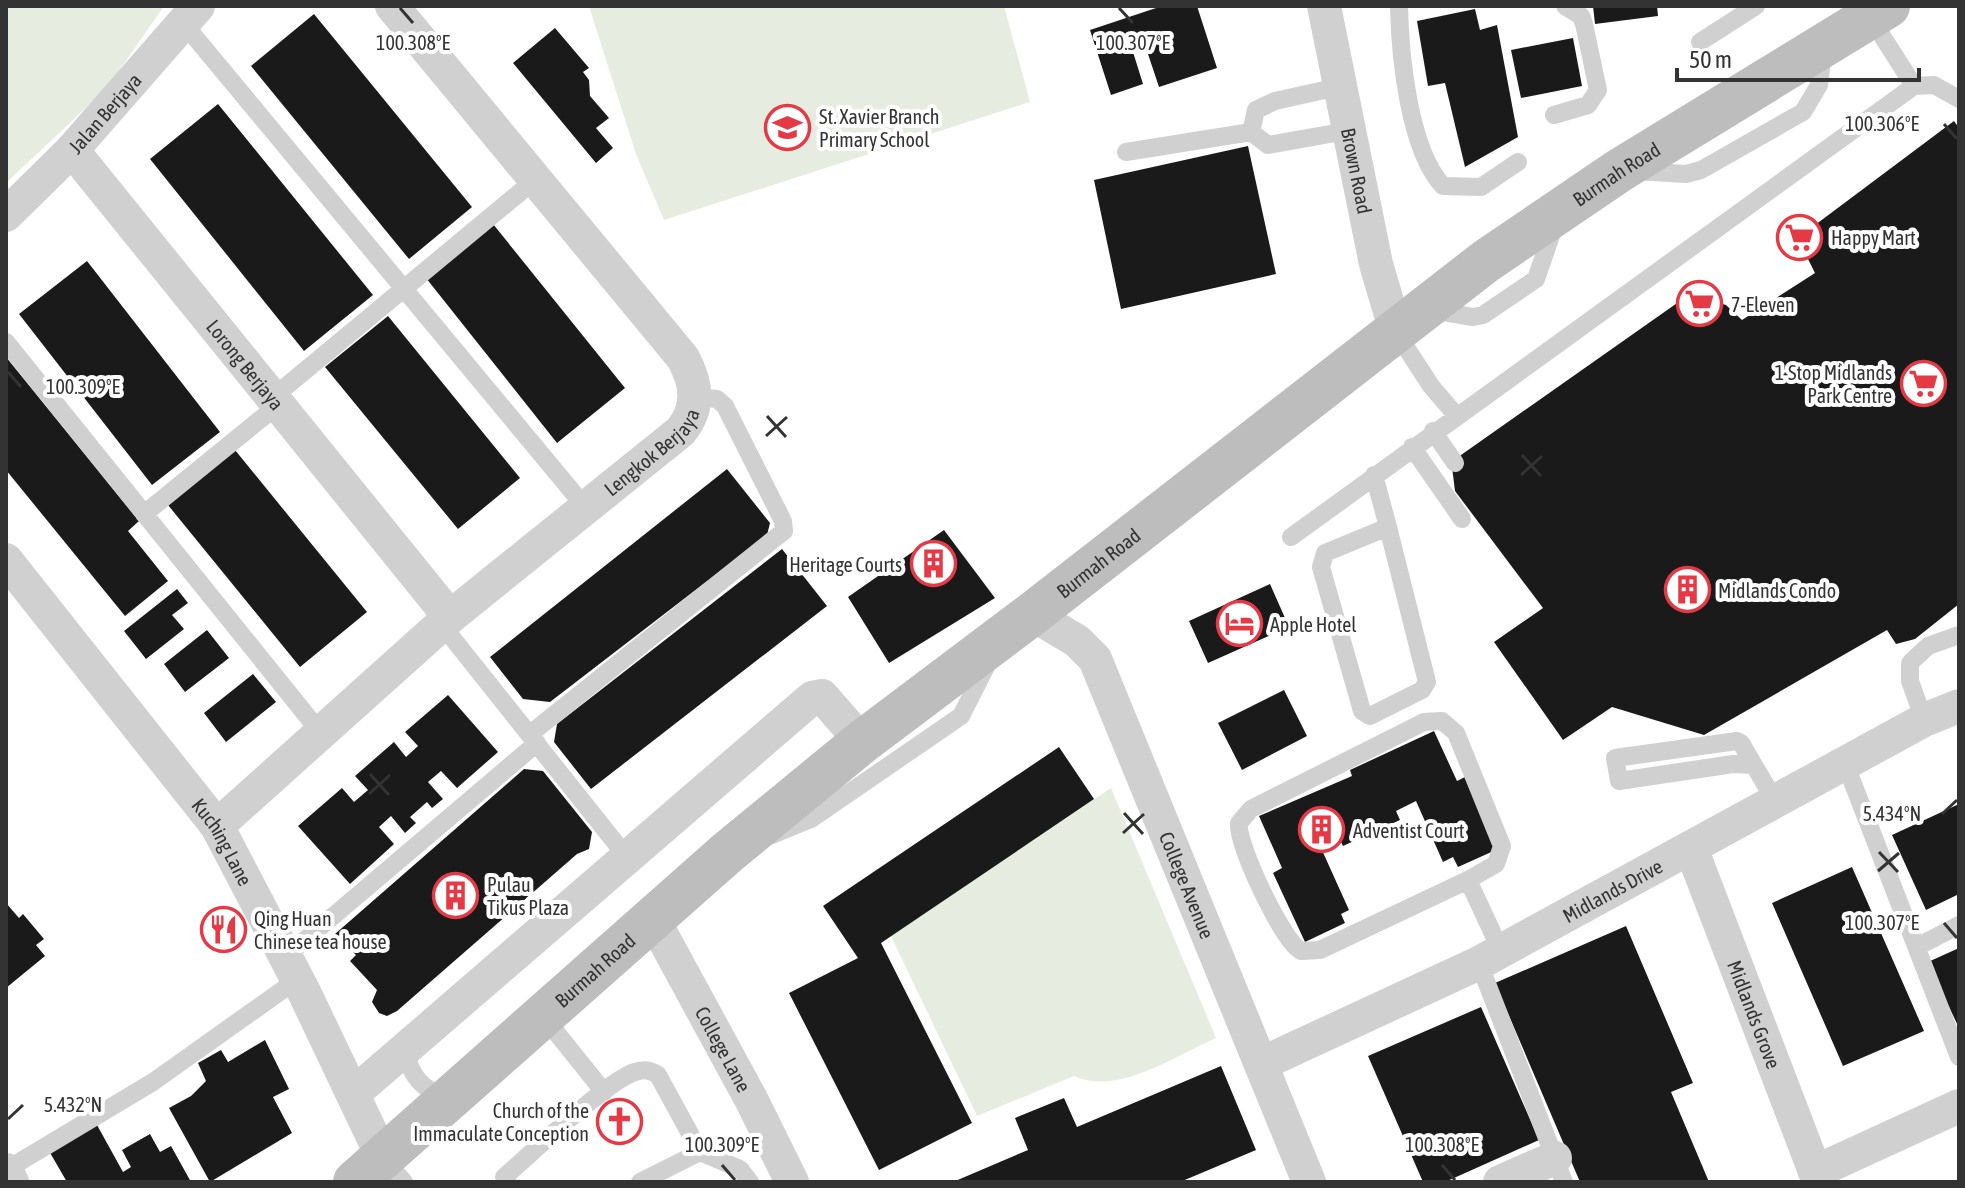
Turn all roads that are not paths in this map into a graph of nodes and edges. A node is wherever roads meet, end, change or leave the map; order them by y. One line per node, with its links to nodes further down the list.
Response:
1 (392, 6): 18 (street, Lengkok Berjaya)
2 (1324, 6): 10 (street, Brown Road)
3 (1399, 6): 17 (lane)
4 (1565, 6): 12 (lane)
5 (1756, 6): 8 (lane)
6 (1873, 10): 9 (lane); 21 (main road, Burmah Road)
7 (191, 15): 15 (street, Jalan Berjaya); 20 (lane)
8 (1700, 42)
9 (1914, 86): 11 (lane); 25 (lane)
10 (1338, 87): 13 (street, Brown Road); 14 (lane)
11 (1959, 99)
12 (1554, 115)
13 (1347, 131): 14 (lane); 21 (street, Brown Road)
14 (1251, 132): 16 (lane)
15 (72, 150): 19 (street, Jalan Berjaya); 24 (street, Lorong Berjaya)
16 (1126, 152)
17 (1518, 162)
18 (536, 179): 20 (lane); 23 (street, Lengkok Berjaya)
19 (6, 215)
20 (404, 288): 24 (lane); 30 (lane)
21 (1411, 321): 25 (lane); 39 (main road, Burmah Road)
22 (6, 342): 31 (lane)
23 (695, 397): 30 (street, Lengkok Berjaya); 44 (lane)
24 (275, 402): 31 (lane); 36 (street, Lorong Berjaya)
25 (1455, 414): 26 (lane)
26 (1433, 431): 27 (lane); 28 (lane)
27 (1412, 447): 29 (lane); 32 (lane)
28 (1455, 463)
29 (1374, 475): 33 (lane); 34 (lane)
30 (586, 508): 37 (street, Lengkok Berjaya)
31 (144, 514): 43 (lane)
32 (1462, 519)
33 (1388, 527): 33 (lane)
34 (1291, 537)
35 (6, 560): 49 (street, Kuching Lane)
36 (419, 579): 37 (street); 38 (street, Lorong Berjaya)
37 (496, 580): 38 (street, Lengkok Berjaya)
38 (446, 621): 43 (street, Lengkok Berjaya); 44 (lane)
39 (1018, 624): 45 (main road, Burmah Road); 51 (lane); 62 (street, College Avenue)
40 (1959, 635): 42 (lane)
41 (1959, 706): 42 (street, Midlands Drive)
42 (1924, 720): 46 (street, Midlands Drive)
43 (320, 732): 49 (street, Lengkok Berjaya)
44 (534, 739): 52 (lane); 58 (lane)
45 (862, 742): 51 (main road, Burmah Road); 52 (street)
46 (1845, 763): 48 (street, Midlands Drive); 56 (lane)
47 (1754, 765): 47 (lane); 48 (lane)
48 (1775, 801): 50 (street, Midlands Drive)
49 (217, 826): 58 (street, Kuching Lane)
50 (1691, 848): 57 (street, Midlands Drive); 71 (street, Midlands Grove)
51 (728, 852): 54 (main road, Burmah Road)
52 (626, 856): 60 (street)
53 (1468, 880): 53 (lane); 57 (lane)
54 (653, 919): 59 (main road, Burmah Road); 77 (street, College Lane)
55 (1959, 925): 56 (lane)
56 (1917, 947): 61 (lane)
57 (1490, 957): 62 (street, Midlands Drive); 69 (lane)
58 (291, 968): 64 (street, Kuching Lane); 68 (lane)
59 (543, 1016): 63 (lane); 65 (main road, Burmah Road)
60 (405, 1049): 64 (street); 65 (lane)
61 (1959, 1057)
62 (1261, 1064): 72 (street, College Avenue)
63 (604, 1092): 67 (lane); 73 (lane)
64 (353, 1094): 70 (street, Kuching Lane)
65 (448, 1098): 70 (main road, Burmah Road)
66 (1959, 1106): 71 (street)
67 (700, 1152): 75 (lane); 76 (lane)
68 (6, 1170): 74 (street)
69 (1560, 1170): 78 (street)
70 (380, 1174)
71 (1817, 1177)
72 (1301, 1179)
73 (504, 1180)
74 (12, 1182)
75 (640, 1182)
76 (750, 1182)
77 (792, 1182)
78 (1500, 1182)

